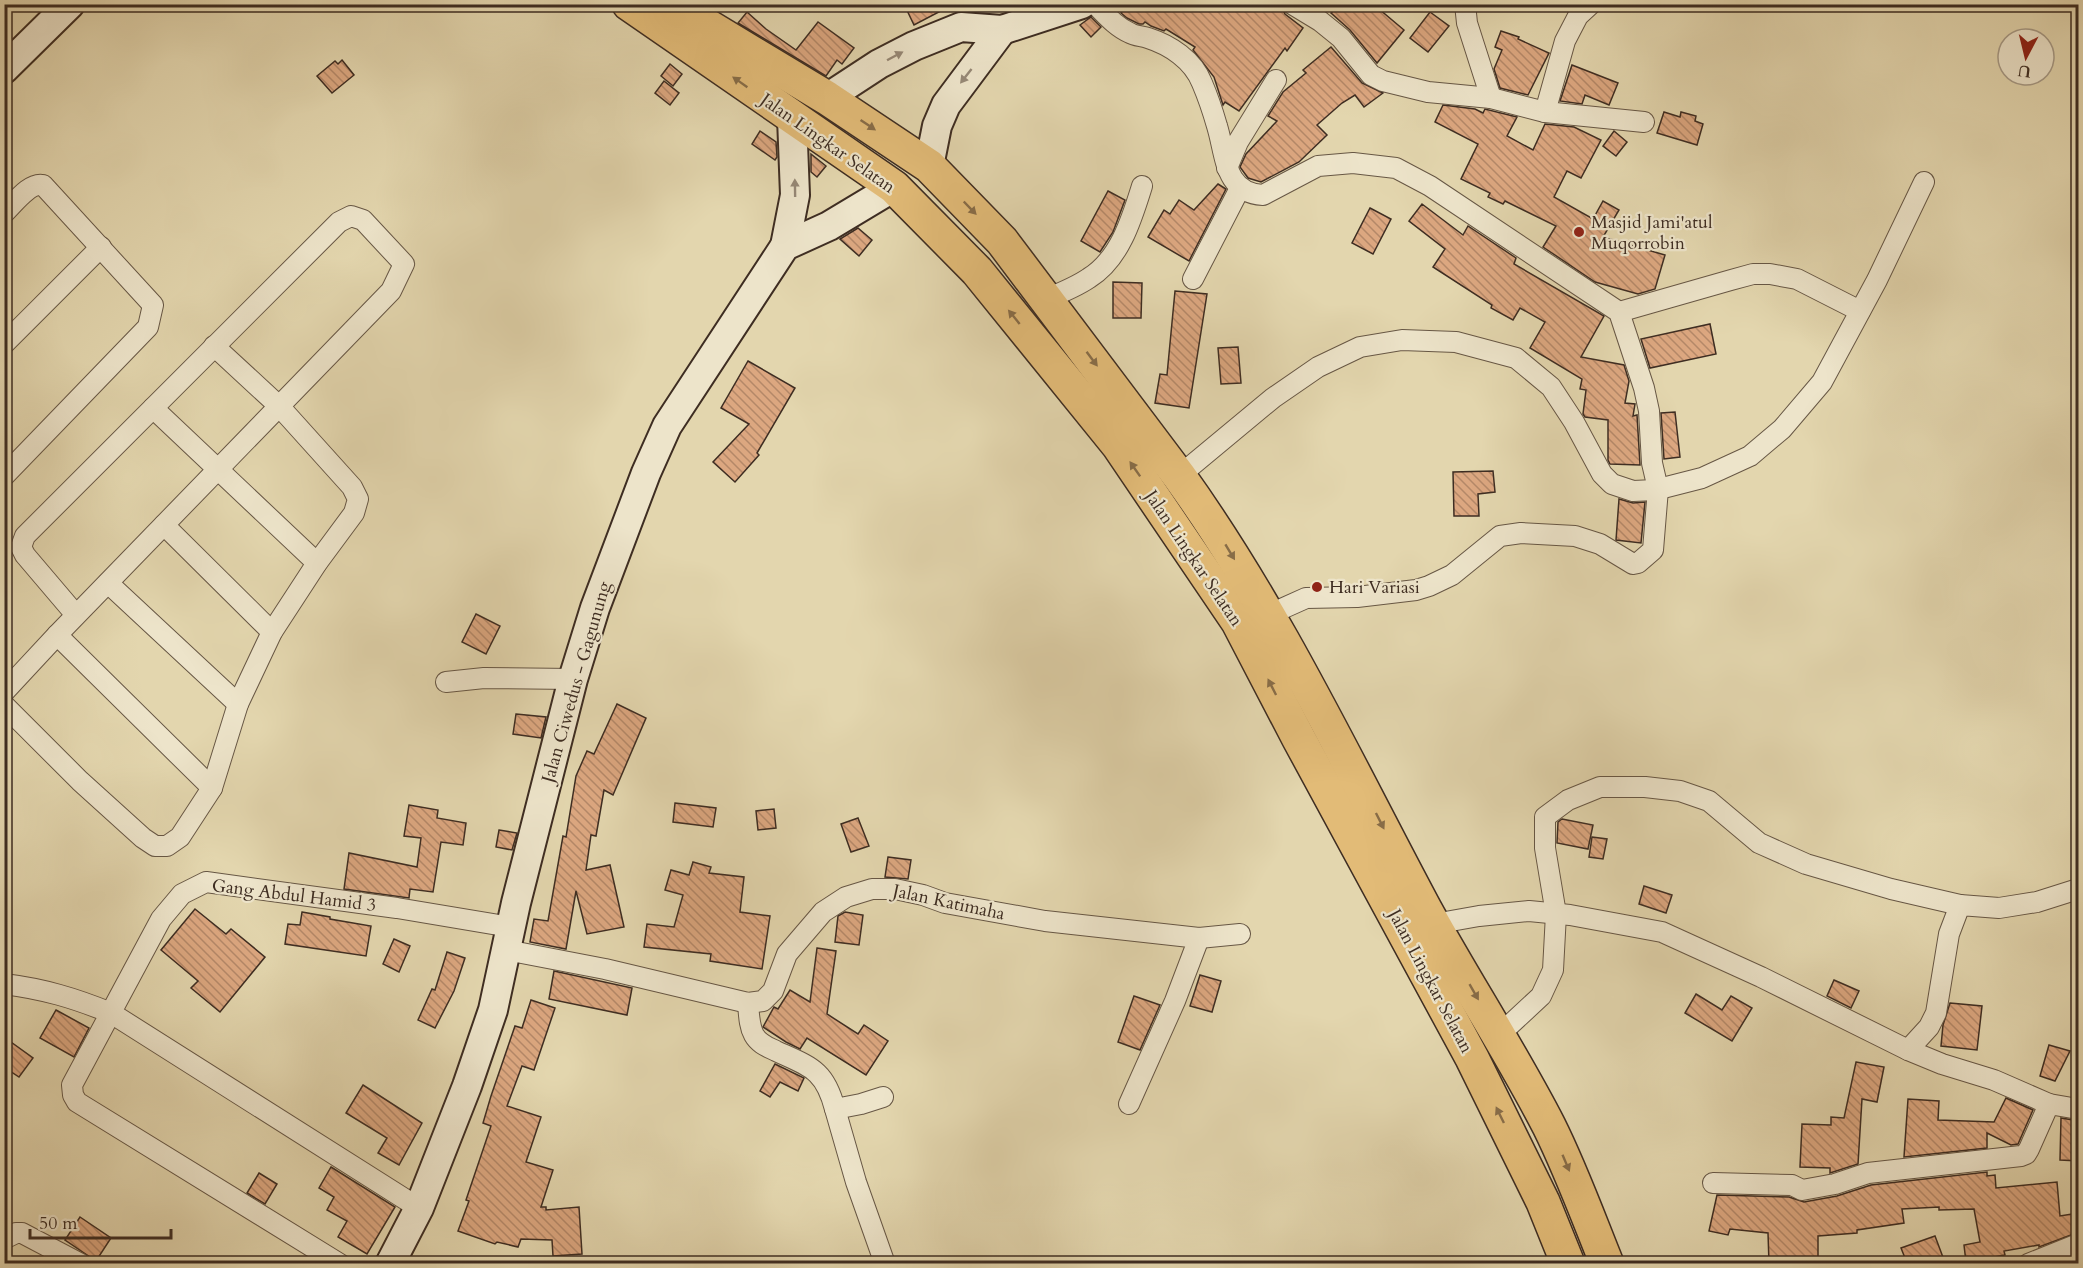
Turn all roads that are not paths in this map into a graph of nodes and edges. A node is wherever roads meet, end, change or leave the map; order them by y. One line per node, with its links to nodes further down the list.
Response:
1 (70, 4): 10 (street)
2 (629, 4): 15 (highway, Jalan Lingkar Selatan, one-way to 2)
3 (676, 4): 12 (highway, Jalan Lingkar Selatan)
4 (1082, 4): 9 (street)
5 (1095, 4): 18 (street)
6 (1292, 4): 13 (street)
7 (1464, 4): 13 (street)
8 (1591, 4): 14 (street)
9 (1002, 30): 12 (street, one-way to 9); 17 (street, one-way to 17)
10 (4, 69)
11 (1276, 80): 18 (street)
12 (827, 98): 17 (highway, Jalan Lingkar Selatan, one-way to 17)
13 (1491, 98): 14 (street)
14 (1545, 112): 16 (street)
15 (792, 118): 21 (highway, Jalan Lingkar Selatan); 24 (street, one-way to 15)
16 (1644, 122)
17 (929, 166): 27 (highway, Jalan Lingkar Selatan, one-way to 27)
18 (1227, 168): 22 (street)
19 (1924, 182): 28 (street)
20 (1142, 186): 27 (street)
21 (894, 187): 24 (street); 40 (highway, Jalan Lingkar Selatan, one-way to 21)
22 (1240, 188): 26 (street); 29 (street)
23 (4, 213): 25 (street)
24 (785, 246): 47 (street, Jalan Ciwedus - Gagunung)
25 (101, 247): 30 (street); 35 (street)
26 (1193, 279)
27 (1046, 299): 36 (highway, Jalan Lingkar Selatan, one-way to 36)
28 (1860, 311): 29 (street); 37 (street)
29 (1619, 312): 37 (street)
30 (4, 344)
31 (214, 346): 32 (street); 32 (street); 33 (street)
32 (279, 406): 34 (street); 41 (street)
33 (153, 408): 34 (street); 43 (street)
34 (219, 468): 39 (street); 41 (street)
35 (4, 476)
36 (1179, 476): 37 (street); 38 (highway, Jalan Lingkar Selatan)
37 (1658, 489): 44 (street)
38 (1207, 514): 40 (highway); 44 (highway, Jalan Lingkar Selatan, one-way to 44)
39 (164, 525): 42 (street); 45 (street)
40 (1176, 530): 78 (highway, Jalan Lingkar Selatan, one-way to 40)
41 (317, 563): 45 (street)
42 (108, 583): 43 (street); 50 (street)
43 (76, 615): 46 (street)
44 (1268, 615): 56 (highway, Jalan Lingkar Selatan, one-way to 56)
45 (272, 632): 50 (street)
46 (57, 635): 49 (street); 52 (street)
47 (573, 679): 48 (street); 59 (street, Jalan Ciwedus - Gagunung)
48 (446, 682)
49 (4, 692)
50 (238, 704): 52 (street)
51 (4, 705): 52 (street)
52 (212, 788)
53 (2079, 889): 54 (street)
54 (1960, 905): 55 (street); 64 (street)
55 (1556, 914): 56 (street); 63 (street); 64 (street)
56 (1434, 924): 63 (highway, Jalan Lingkar Selatan, one-way to 63)
57 (1240, 934): 58 (street, Jalan Katimaha)
58 (1199, 938): 61 (street, Jalan Katimaha); 66 (street)
59 (508, 939): 61 (street); 62 (street, Gang Abdul Hamid 3); 71 (street, Jalan Ciwedus - Gagunung)
60 (4, 984): 62 (street)
61 (748, 1003): 68 (street)
62 (111, 1013): 71 (street); 75 (street, Gang Abdul Hamid 3)
63 (1499, 1035): 79 (highway, Jalan Lingkar Selatan, one-way to 79)
64 (1908, 1050): 67 (street)
65 (883, 1097): 68 (street)
66 (1130, 1104)
67 (2049, 1104): 69 (street); 70 (street)
68 (836, 1109): 77 (street)
69 (2079, 1109)
70 (1713, 1182)
71 (419, 1208): 76 (street, Jalan Ciwedus - Gagunung)
72 (4, 1239): 74 (street)
73 (2079, 1244): 80 (street)
74 (81, 1263)
75 (340, 1263)
76 (390, 1263)
77 (885, 1263)
78 (1568, 1263)
79 (1607, 1263)
80 (2028, 1263)

